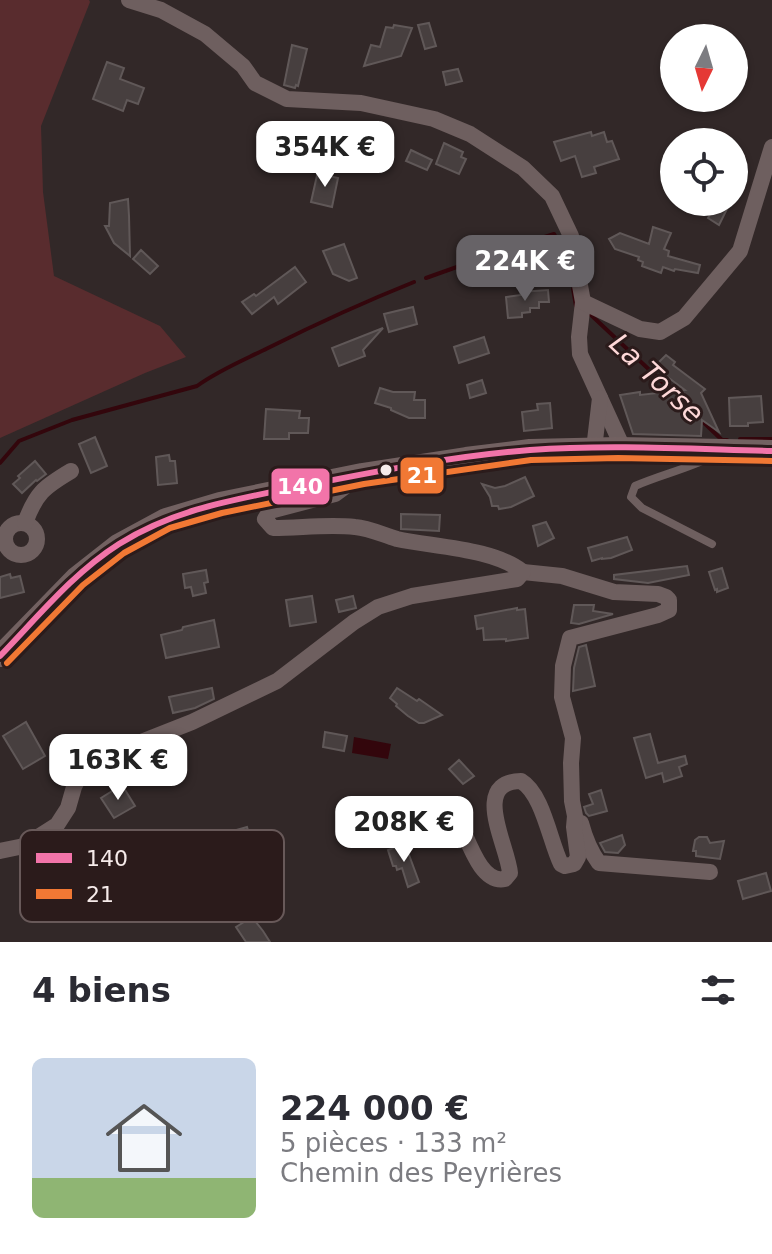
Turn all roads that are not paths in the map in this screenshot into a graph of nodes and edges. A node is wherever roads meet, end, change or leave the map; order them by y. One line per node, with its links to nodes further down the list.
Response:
1 (129, 0): 3 (street)
2 (772, 147): 3 (street)
3 (583, 302): 4 (street)
4 (600, 397): 5 (street); 6 (street)
5 (621, 448): 6 (main road); 7 (main road)
6 (594, 449): 10 (main road)
7 (726, 450): 8 (main road); 12 (lane)
8 (772, 451)
9 (71, 471): 11 (street)
10 (362, 474): 14 (street); 15 (main road)
11 (25, 523): 13 (street); 13 (street)
12 (712, 544)
13 (3, 547)
14 (523, 572): 16 (street); 18 (street)
15 (0, 656)
16 (575, 816): 17 (street); 21 (street)
17 (460, 824)
18 (49, 830)
19 (20, 847): 20 (street)
20 (0, 851)
21 (710, 872)

